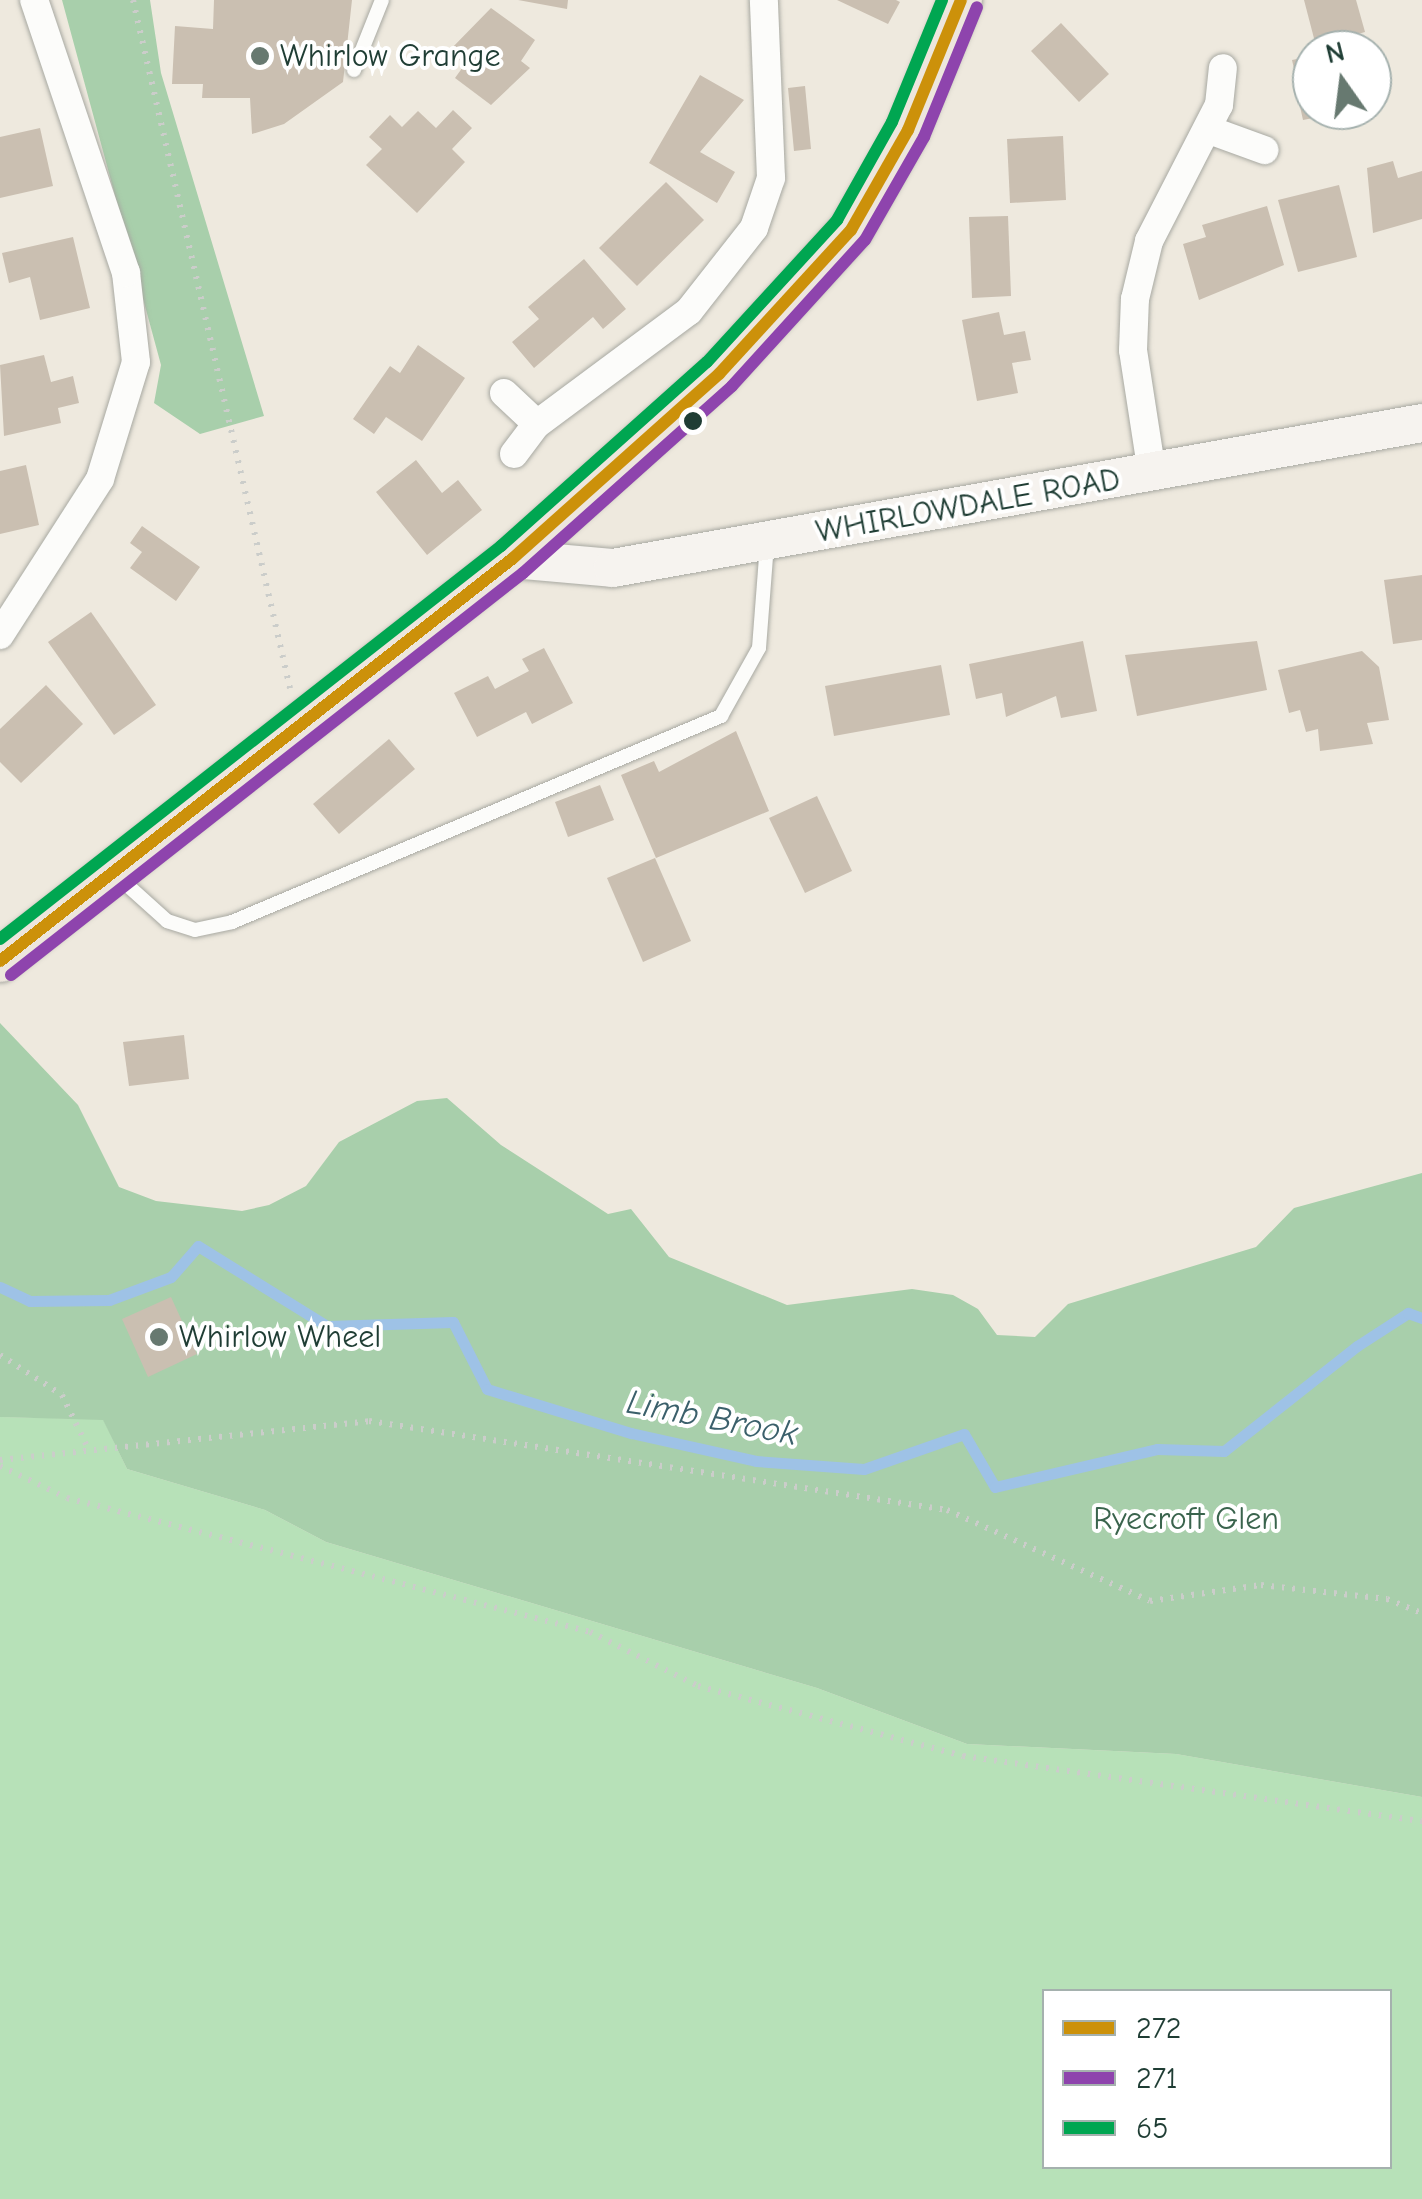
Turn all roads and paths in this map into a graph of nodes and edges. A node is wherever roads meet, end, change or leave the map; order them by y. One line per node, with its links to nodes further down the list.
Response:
1 (34, 0): 17 (street)
2 (133, 0): 18 (path)
3 (382, 0): 7 (lane)
4 (764, 0): 12 (street)
5 (961, 0): 16 (main road)
6 (1223, 68): 8 (street)
7 (354, 70)
8 (1209, 130): 9 (street); 14 (street)
9 (1264, 150)
10 (504, 393): 12 (street)
11 (1422, 423): 14 (main road, WHIRLOWDALE ROAD)
12 (537, 424): 13 (street)
13 (514, 454)
14 (1152, 473): 15 (main road, WHIRLOWDALE ROAD)
15 (767, 542): 16 (main road, WHIRLOWDALE ROAD); 19 (lane)
16 (512, 559): 18 (main road)
17 (0, 635)
18 (300, 728): 19 (main road)
19 (116, 874): 20 (main road)
20 (0, 960)
21 (0, 1355): 22 (path)
22 (88, 1448): 23 (path); 24 (path)
23 (0, 1463): 25 (path)
24 (1422, 1613)
25 (1422, 1821)

